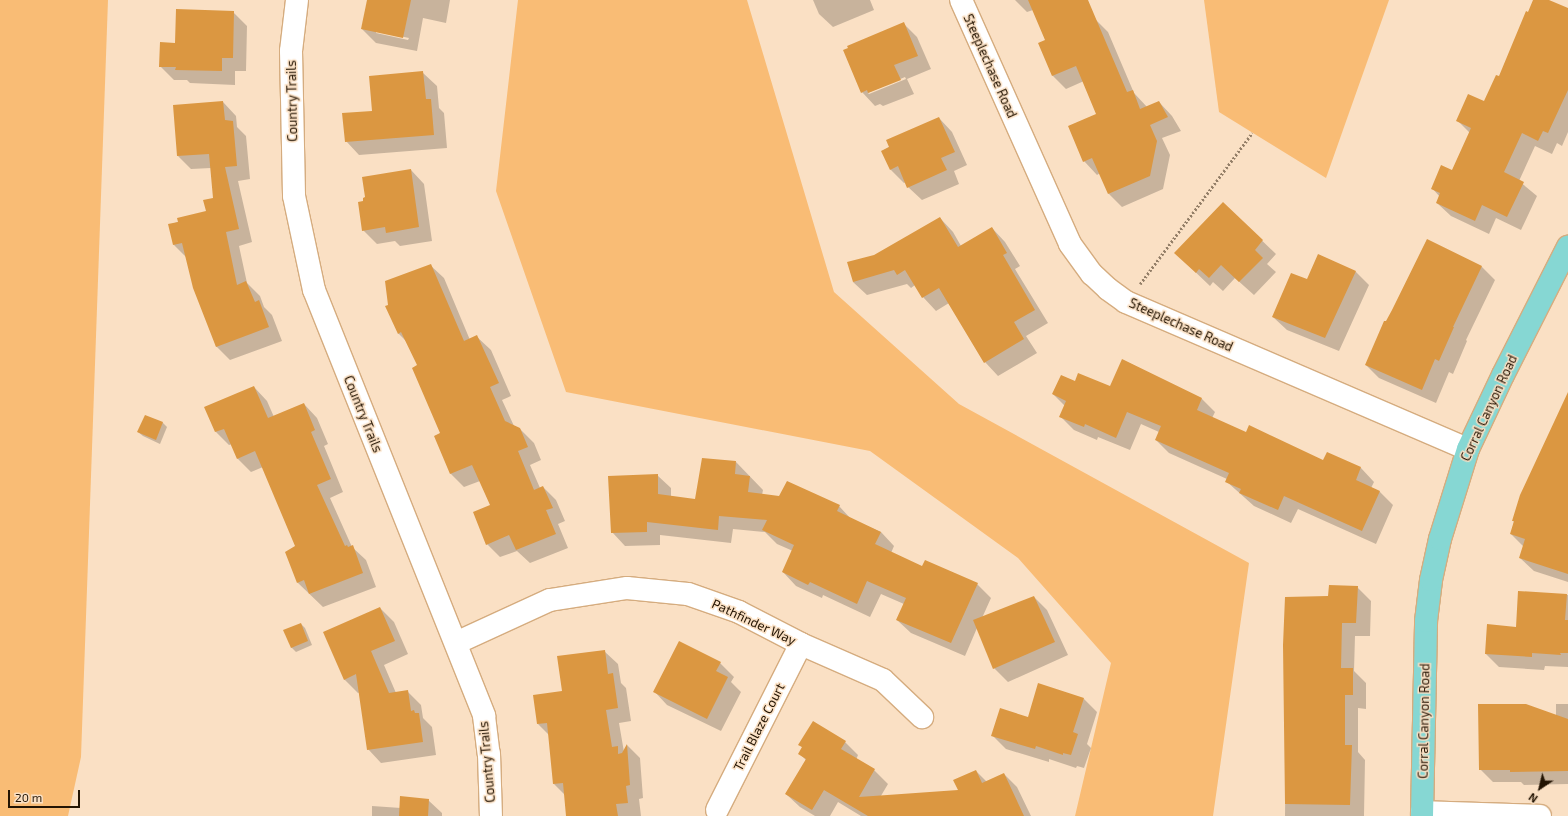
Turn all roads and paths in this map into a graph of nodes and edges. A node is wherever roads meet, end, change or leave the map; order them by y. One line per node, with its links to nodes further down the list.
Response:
1 (297, 0): 7 (street, Country Trails)
2 (961, 0): 5 (street, Steeplechase Road)
3 (1252, 133): 5 (path)
4 (1568, 247): 6 (main road, Corral Canyon Road)
5 (1126, 302): 6 (street, Steeplechase Road)
6 (1468, 449): 11 (main road, Corral Canyon Road)
7 (456, 643): 8 (street, Pathfinder Way); 12 (street, Country Trails)
8 (801, 644): 9 (street, Pathfinder Way); 10 (street, Trail Blaze Court)
9 (922, 717)
10 (717, 810)
11 (1422, 814): 13 (street)
12 (491, 816)
13 (1540, 816)

